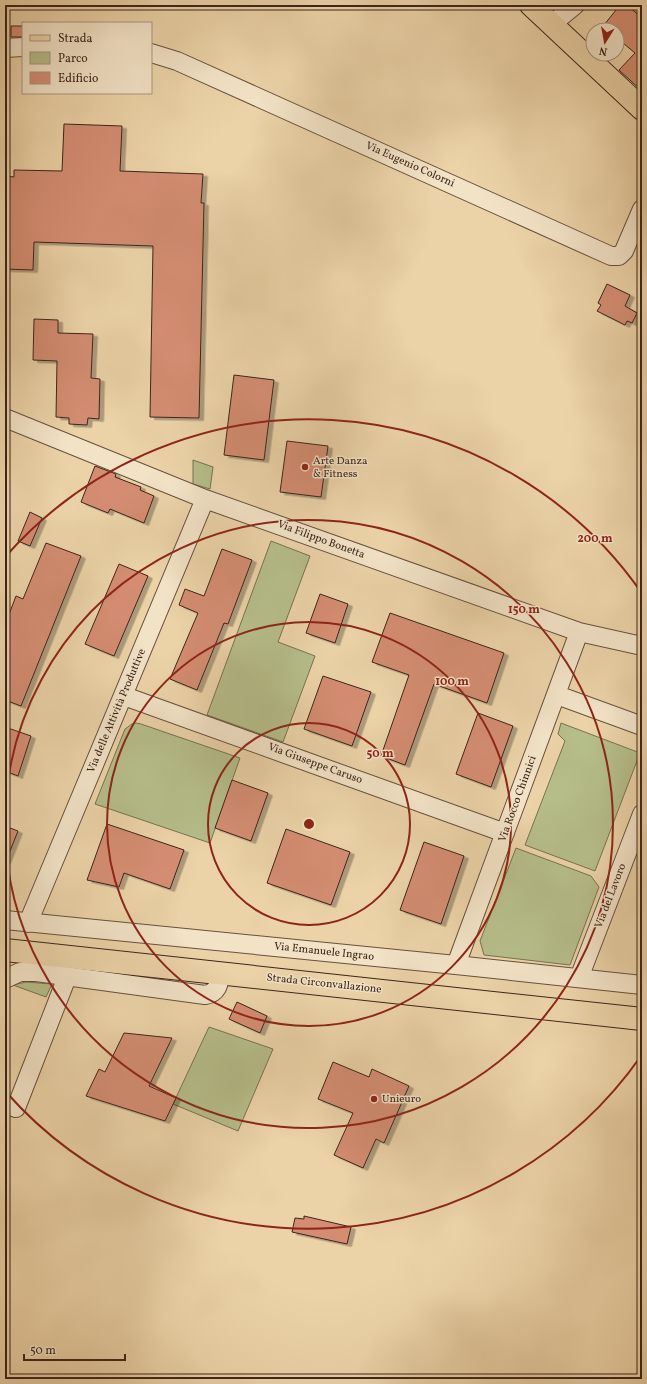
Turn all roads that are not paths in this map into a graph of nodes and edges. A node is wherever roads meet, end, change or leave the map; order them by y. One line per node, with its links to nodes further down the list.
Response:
1 (531, 5): 3 (main road)
2 (575, 5): 3 (street)
3 (552, 24): 7 (main road)
4 (22, 47): 5 (street)
5 (5, 48)
6 (152, 53): 8 (street, Via Eugenio Colorni)
7 (642, 109)
8 (642, 209)
9 (5, 418): 10 (street, Via Filippo Bonetta)
10 (205, 499): 11 (street, Via Filippo Bonetta); 14 (street, Via delle Attività Produttive)
11 (579, 632): 12 (street, Via Filippo Bonetta); 13 (street, Via Rocco Chinnici)
12 (642, 646)
13 (557, 695): 15 (street); 17 (street, Via Rocco Chinnici)
14 (124, 696): 17 (street, Via Giuseppe Caruso); 19 (street, Via delle Attività Produttive)
15 (642, 726)
16 (642, 814): 24 (street, Via del Lavoro)
17 (505, 833): 21 (street, Via Rocco Chinnici)
18 (5, 920): 19 (street, Via Emanuele Ingrao)
19 (28, 923): 21 (street, Via Emanuele Ingrao)
20 (5, 950): 22 (main road, Strada Circonvallazione)
21 (456, 965): 24 (street, Via Emanuele Ingrao)
22 (221, 972): 23 (street); 27 (main road, Strada Circonvallazione)
23 (67, 977): 25 (street); 28 (street)
24 (579, 978): 26 (street, Via Emanuele Ingrao)
25 (5, 979)
26 (642, 985)
27 (642, 1019)
28 (5, 1104)

